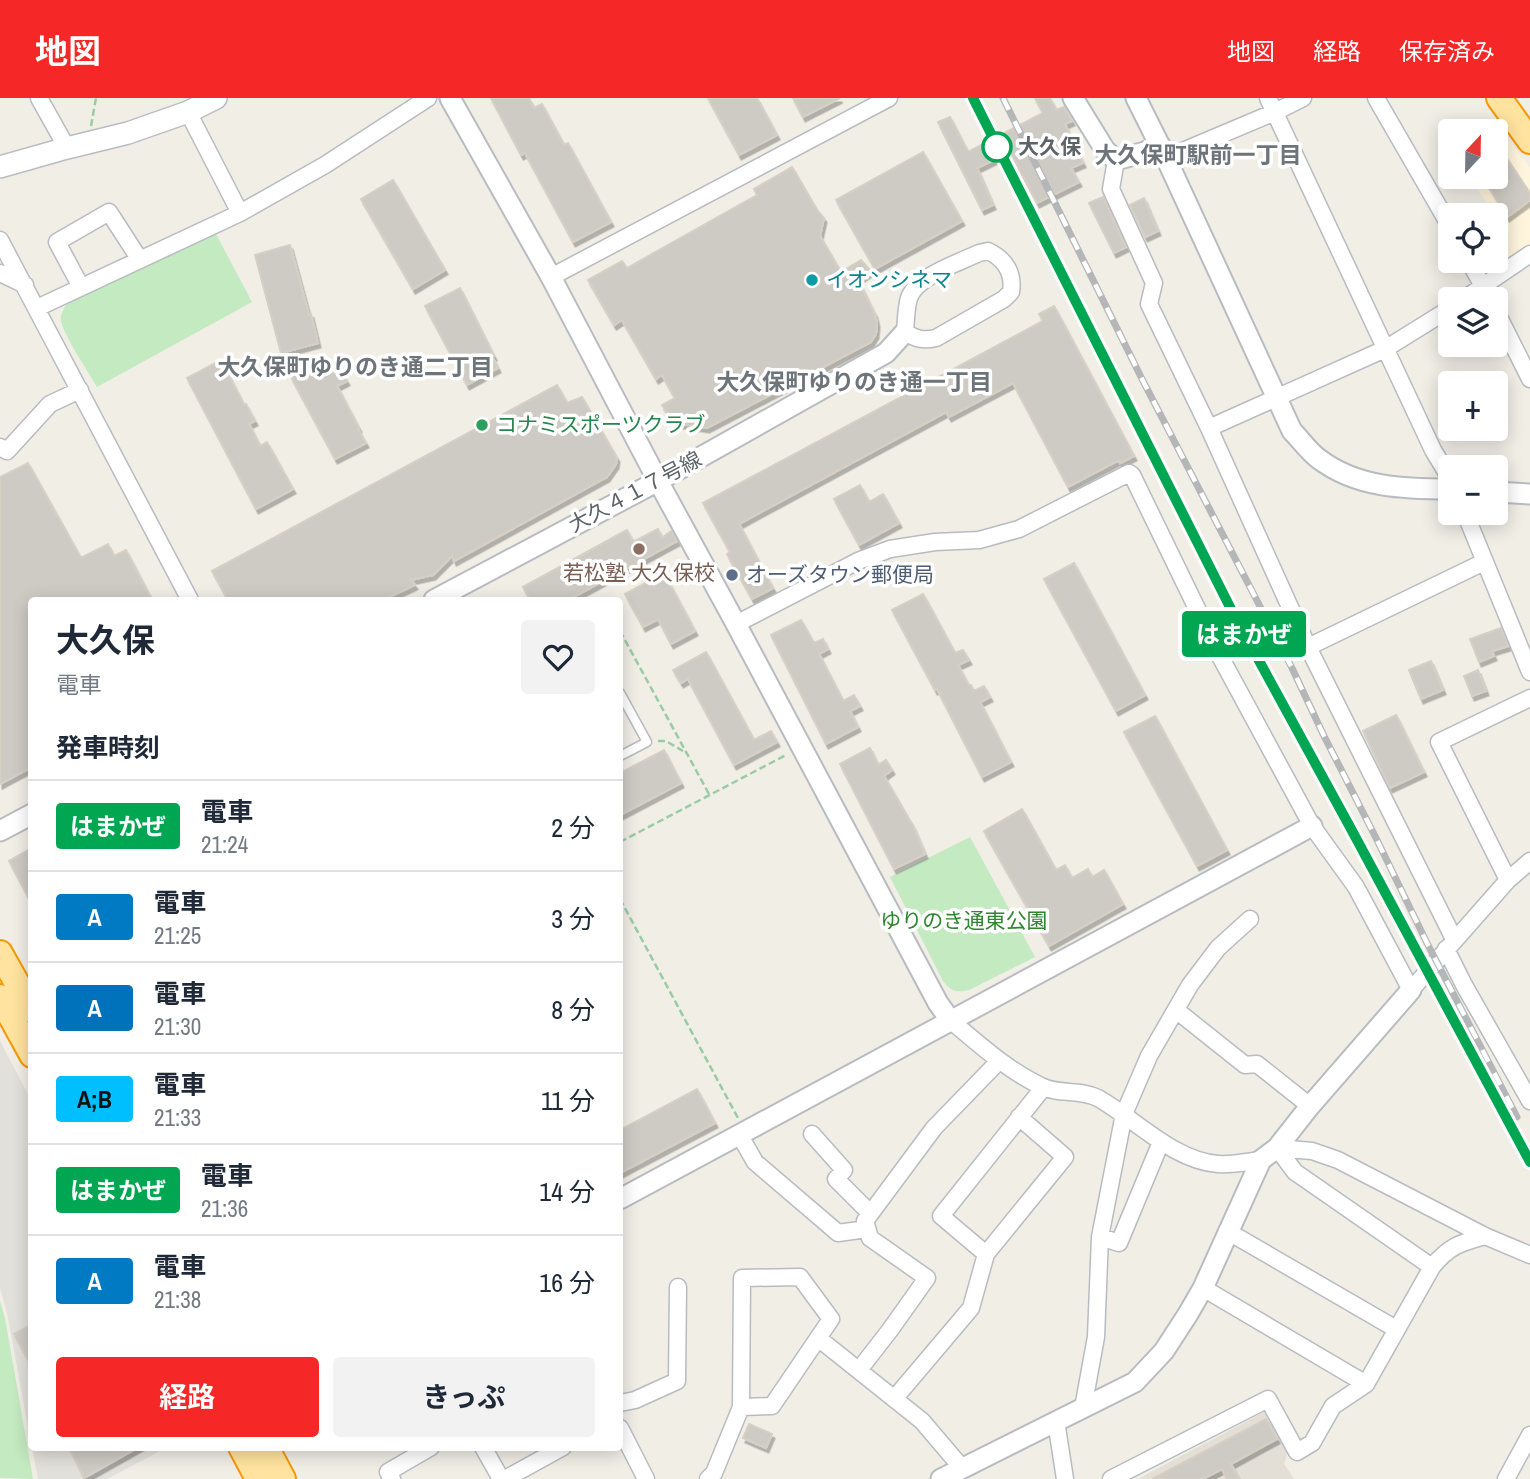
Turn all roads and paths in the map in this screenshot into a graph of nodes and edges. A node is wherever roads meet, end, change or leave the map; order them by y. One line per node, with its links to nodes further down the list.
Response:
1 (39, 98): 16 (street)
2 (96, 98): 15 (path)
3 (216, 98): 13 (main road)
4 (428, 98): 21 (street)
5 (450, 98): 26 (street)
6 (889, 98): 26 (street)
7 (1073, 98): 18 (street)
8 (1136, 98): 17 (street)
9 (1303, 98): 12 (street)
10 (1377, 98): 20 (street)
11 (1499, 98): 14 (highway)
12 (1272, 105): 17 (street); 34 (street)
13 (188, 112): 15 (main road); 21 (street)
14 (1530, 141)
15 (88, 143): 16 (main road)
16 (67, 148): 19 (main road)
17 (1163, 152): 18 (street); 37 (street)
18 (1116, 160): 38 (street)
19 (0, 167)
20 (1438, 205)
21 (240, 213): 24 (street)
22 (0, 240): 27 (street)
23 (1530, 254): 29 (street)
24 (140, 260): 28 (street); 28 (street)
25 (0, 274): 27 (street)
26 (551, 277): 41 (street)
27 (24, 285): 30 (street)
28 (82, 287): 30 (street)
29 (1494, 287)
30 (37, 308): 36 (street)
31 (1438, 316): 34 (street)
32 (905, 332): 32 (street); 41 (street, 大久４１７号線)
33 (1508, 335): 35 (street)
34 (1385, 349): 37 (street); 40 (street)
35 (1530, 379)
36 (80, 390): 39 (street); 47 (street)
37 (1276, 399): 38 (street); 42 (street)
38 (1209, 428): 51 (street)
39 (0, 447)
40 (1438, 458)
41 (658, 481): 48 (street, 大久４１７号線); 49 (street)
42 (1438, 489)
43 (1508, 493): 44 (street)
44 (1530, 494)
45 (1470, 525): 46 (street)
46 (1484, 562): 51 (street); 52 (street)
47 (188, 597)
48 (440, 597)
49 (736, 624): 55 (street); 59 (street)
50 (623, 636): 57 (path)
51 (1308, 647): 66 (street)
52 (1530, 672)
53 (623, 698): 56 (lane)
54 (1530, 698): 63 (street)
55 (801, 747): 57 (path); 72 (street)
56 (623, 754)
57 (709, 794): 61 (path)
58 (28, 816): 60 (street)
59 (1312, 826): 68 (street); 72 (street)
60 (0, 831)
61 (623, 840)
62 (1530, 862): 63 (street)
63 (1508, 880): 66 (street)
64 (623, 905): 80 (path)
65 (1250, 919): 71 (street)
66 (1450, 944): 68 (street); 76 (street)
67 (0, 953): 70 (highway)
68 (1411, 990): 77 (street)
69 (0, 997): 73 (highway)
70 (28, 1003)
71 (1176, 1010): 77 (street); 78 (street)
72 (950, 1020): 74 (street); 80 (street)
73 (28, 1048)
74 (999, 1061): 75 (street); 86 (street)
75 (1043, 1088): 78 (street); 79 (street)
76 (1530, 1101)
77 (1310, 1106): 83 (street)
78 (1124, 1114): 82 (street); 89 (street)
79 (1019, 1117): 90 (street); 90 (street)
80 (742, 1133): 85 (street); 86 (street)
81 (812, 1134): 86 (street)
82 (1161, 1142): 84 (street); 89 (street)
83 (1277, 1148): 84 (street); 88 (street); 92 (street)
84 (1261, 1160): 87 (street)
85 (623, 1197)
86 (869, 1221): 97 (street)
87 (1227, 1231): 94 (street); 95 (street)
88 (1485, 1236): 91 (street); 92 (street)
89 (1100, 1237): 102 (street)
90 (986, 1254): 99 (street)
91 (1530, 1255)
92 (1432, 1268): 95 (street)
93 (678, 1287): 100 (street)
94 (1203, 1287): 98 (street); 102 (street)
95 (1396, 1329): 98 (street)
96 (818, 1338): 97 (street); 101 (street); 101 (street)
97 (859, 1370): 99 (street)
98 (1366, 1384): 120 (street)
99 (894, 1399): 111 (street)
100 (623, 1402)
101 (741, 1407): 117 (street)
102 (1083, 1408): 103 (street)
103 (1056, 1421): 111 (street); 119 (street)
104 (623, 1435): 112 (street)
105 (1530, 1435): 121 (street)
106 (243, 1451): 113 (highway)
107 (268, 1451): 114 (highway)
108 (423, 1451): 115 (street)
109 (486, 1451): 116 (street)
110 (556, 1451): 116 (street)
111 (962, 1468): 118 (street)
112 (641, 1477)
113 (258, 1479)
114 (283, 1479)
115 (392, 1479)
116 (503, 1479)
117 (708, 1479)
118 (941, 1479)
119 (1065, 1479)
120 (1111, 1479)
121 (1506, 1479)

